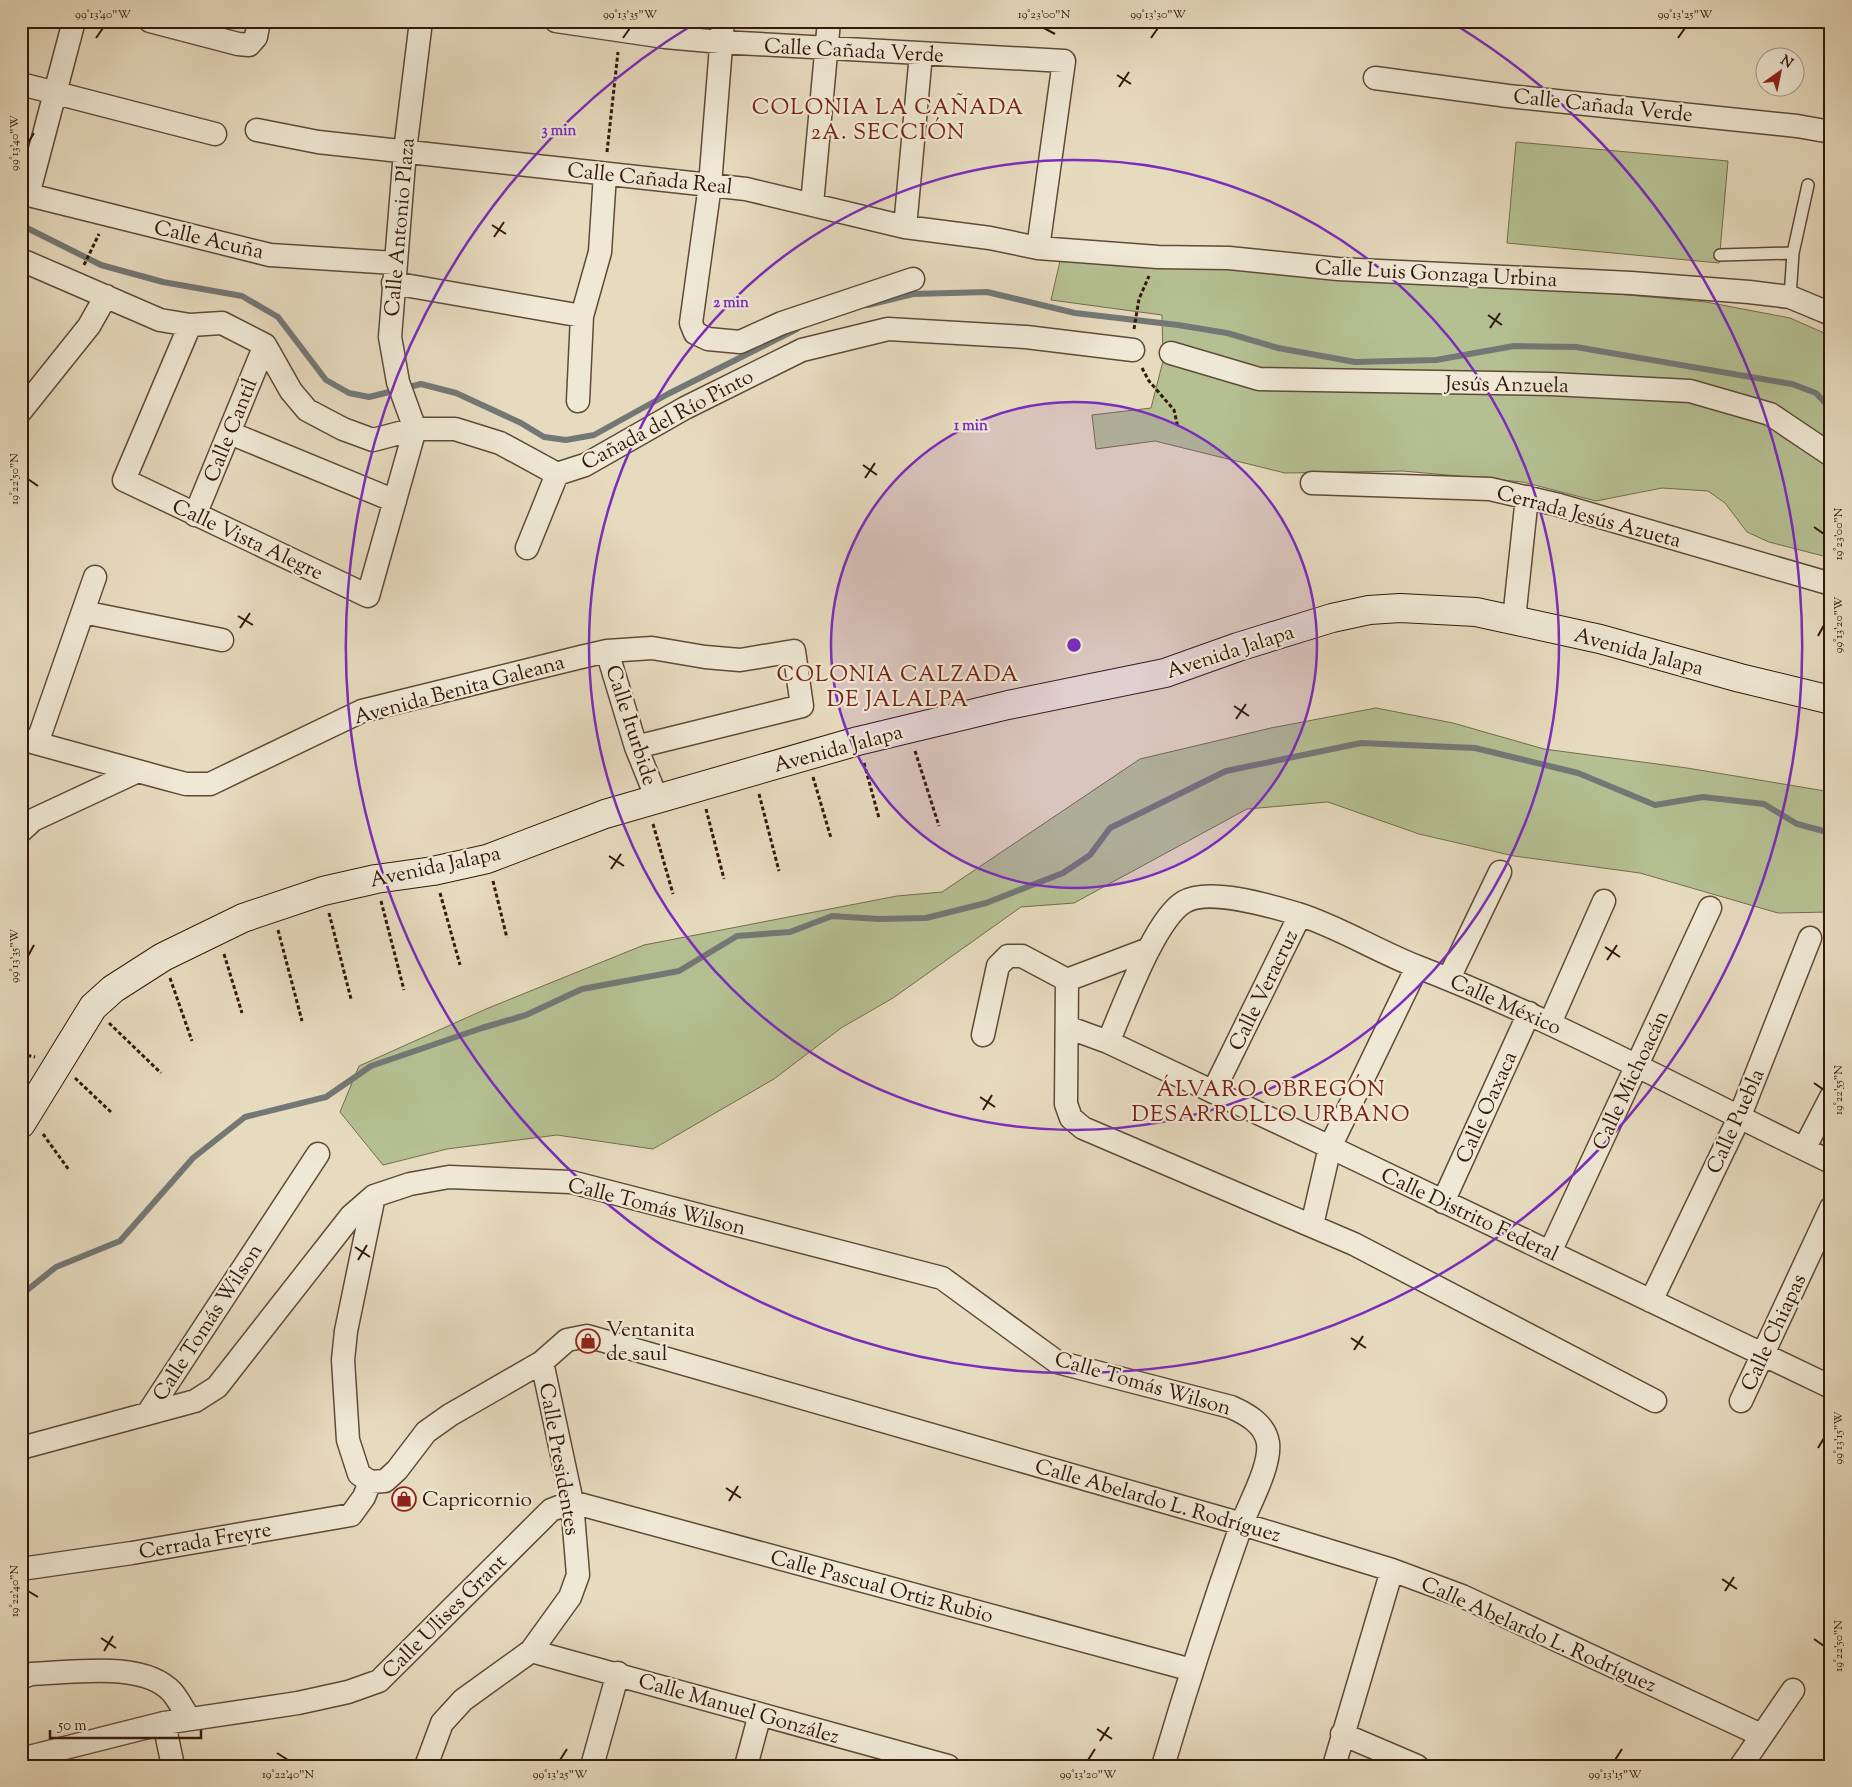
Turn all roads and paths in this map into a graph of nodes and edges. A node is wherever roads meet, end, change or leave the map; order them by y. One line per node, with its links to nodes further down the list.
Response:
1 (74, 21): 13 (street)
2 (150, 21): 3 (street)
3 (259, 21)
4 (421, 21): 17 (street, Calle Antonio Plaza)
5 (556, 21): 7 (street, Calle Cañada Verde)
6 (829, 21): 9 (street)
7 (620, 31): 8 (street, Calle Cañada Verde); 18 (path)
8 (722, 32): 9 (street, Calle Cañada Verde); 19 (street)
9 (826, 50): 10 (street, Calle Cañada Verde); 22 (street)
10 (922, 54): 23 (street); 24 (street, Calle Cañada Verde)
11 (1376, 78): 15 (street, Calle Cañada Verde)
12 (21, 84): 13 (street)
13 (54, 94): 16 (street); 21 (street)
14 (257, 130): 17 (street, Calle Cañada Real)
15 (1831, 132)
16 (215, 134)
17 (405, 151): 18 (street, Calle Cañada Real); 28 (street, Calle Antonio Plaza)
18 (605, 174): 19 (street, Calle Cañada Real); 34 (street)
19 (710, 185): 22 (street, Calle Cañada Real); 29 (street)
20 (1808, 185): 25 (lane)
21 (24, 194): 28 (street, Calle Acuña)
22 (812, 204): 23 (street, Calle Cañada Real)
23 (905, 226): 24 (street, Calle Cañada Real)
24 (1038, 248): 31 (street, Calle Luis Gonzaga Urbina)
25 (1793, 253): 26 (lane); 31 (lane)
26 (1720, 254)
27 (26, 262): 30 (street)
28 (394, 273): 34 (street, Calle Acuña); 43 (street, Calle Antonio Plaza)
29 (913, 279)
30 (106, 296): 35 (street); 42 (street)
31 (1790, 297): 33 (street, Calle Luis Gonzaga Urbina)
32 (1139, 299): 36 (path)
33 (1831, 314)
34 (582, 316): 41 (street)
35 (190, 325): 37 (street); 51 (street, Calle Vista Alegre)
36 (1134, 327)
37 (265, 345): 43 (street, Cañada del Río Pinto); 45 (street, Calle Cantil)
38 (1132, 350): 47 (street, Cañada del Río Pinto)
39 (1171, 353): 46 (street, Jesús Anzuela)
40 (1149, 381): 44 (path)
41 (578, 400)
42 (21, 411)
43 (415, 428): 47 (street, Cañada del Río Pinto); 50 (street, Calle Vista Alegre)
44 (1178, 428)
45 (230, 433): 50 (street); 51 (street, Calle Cantil)
46 (1831, 455)
47 (556, 474): 52 (street)
48 (1312, 483): 49 (street, Cerrada Jesús Azueta)
49 (1527, 497): 54 (street, Cerrada Jesús Azueta); 56 (street)
50 (396, 501): 51 (street, Calle Vista Alegre)
51 (195, 515)
52 (527, 548)
53 (95, 577): 55 (street)
54 (1831, 584)
55 (83, 612): 57 (street); 61 (street)
56 (1514, 619): 59 (street, Avenida Jalapa); 60 (street, Avenida Jalapa)
57 (222, 640)
58 (607, 651): 63 (street, Calle Iturbide); 63 (street, Avenida Benita Galeana); 65 (street, Avenida Benita Galeana)
59 (1831, 700)
60 (908, 729): 62 (street, Avenida Jalapa); 70 (path)
61 (29, 741): 65 (street, Avenida Benita Galeana)
62 (858, 741): 64 (street, Avenida Jalapa); 69 (path)
63 (636, 747): 68 (street, Calle Iturbide)
64 (806, 755): 66 (street, Avenida Jalapa); 72 (path)
65 (138, 770): 71 (street)
66 (753, 772): 67 (street, Avenida Jalapa); 75 (path)
67 (701, 787): 68 (street, Avenida Jalapa); 78 (path)
68 (652, 801): 73 (street, Avenida Jalapa); 80 (path)
69 (879, 818)
70 (939, 826)
71 (21, 831)
72 (831, 838)
73 (487, 859): 74 (street, Avenida Jalapa); 86 (path)
74 (433, 871): 77 (street, Avenida Jalapa); 90 (path)
75 (779, 871)
76 (1500, 872): 92 (street)
77 (376, 879): 79 (street, Avenida Jalapa); 94 (path)
78 (724, 879)
79 (323, 891): 82 (street, Avenida Jalapa); 95 (path)
80 (674, 894)
81 (1604, 901): 100 (street)
82 (272, 908): 85 (street, Avenida Jalapa); 99 (path)
83 (1710, 908): 106 (street, Calle Michoacán)
84 (1300, 915): 88 (street, Calle México); 91 (street, Calle México); 108 (street, Calle Veracruz)
85 (216, 932): 89 (street, Avenida Jalapa); 97 (path)
86 (507, 938)
87 (1810, 938): 111 (street, Calle Puebla)
88 (1149, 949): 93 (street); 104 (street)
89 (163, 957): 96 (street, Avenida Jalapa); 103 (path)
90 (460, 965)
91 (1417, 967): 92 (street, Calle México); 113 (street)
92 (1449, 978): 98 (street, Calle México)
93 (1067, 980): 101 (street); 102 (street)
94 (404, 990)
95 (351, 999)
96 (93, 1007): 105 (street, Avenida Jalapa); 107 (path)
97 (242, 1013)
98 (1529, 1013): 100 (street, Calle México); 119 (street, Calle Oaxaca)
99 (302, 1021)
100 (1550, 1023): 106 (street, Calle México)
101 (1066, 1027): 104 (street, Calle Distrito Federal); 121 (street)
102 (983, 1035)
103 (192, 1041)
104 (1108, 1042): 108 (street, Calle Distrito Federal)
105 (58, 1062): 110 (path); 112 (street, Avenida Jalapa)
106 (1636, 1066): 111 (street, Calle México); 122 (street, Calle Michoacán)
107 (161, 1073)
108 (1213, 1092): 113 (street, Calle Distrito Federal)
109 (1831, 1096): 114 (street)
110 (112, 1112)
111 (1739, 1118): 114 (street, Calle México); 123 (street, Calle Puebla)
112 (25, 1119): 117 (path)
113 (1330, 1147): 119 (street, Calle Distrito Federal); 121 (street)
114 (1804, 1149): 116 (street, Calle México)
115 (318, 1154): 129 (street, Calle Tomás Wilson)
116 (1831, 1162)
117 (69, 1170)
118 (374, 1196): 129 (street, Calle Tomás Wilson); 131 (street); 133 (street, Calle Tomás Wilson)
119 (1443, 1202): 122 (street, Calle Distrito Federal)
120 (1831, 1208): 124 (street, Calle Chiapas)
121 (1312, 1225): 127 (street)
122 (1550, 1252): 123 (street, Calle Distrito Federal)
123 (1651, 1301): 124 (street, Calle Distrito Federal)
124 (1762, 1353): 126 (street, Calle Distrito Federal); 128 (street, Calle Chiapas)
125 (542, 1362): 131 (street, Calle Abelardo L. Rodríguez); 132 (street, Calle Presidentes); 133 (street, Calle Abelardo L. Rodríguez)
126 (1831, 1387)
127 (1655, 1401)
128 (1741, 1401)
129 (148, 1413): 130 (street)
130 (21, 1448)
131 (370, 1482): 134 (street, Cerrada Freyre)
132 (572, 1502): 136 (street, Calle Presidentes); 137 (street, Calle Pascual Ortiz Rubio); 142 (street, Calle Ulises Grant)
133 (1242, 1524): 135 (street, Calle Abelardo L. Rodríguez); 137 (street)
134 (21, 1569)
135 (1392, 1570): 144 (street); 145 (street, Calle Abelardo L. Rodríguez)
136 (531, 1651): 138 (street, Calle Manuel González); 148 (street, Calle Presidentes)
137 (1192, 1670): 152 (street)
138 (618, 1673): 141 (street, Calle Manuel González); 149 (street)
139 (21, 1678): 142 (street)
140 (1793, 1690): 145 (street)
141 (760, 1714): 150 (street); 151 (street, Calle Manuel González)
142 (188, 1718): 143 (street, Calle Ulises Grant)
143 (164, 1723): 146 (street, Calle Ulises Grant); 147 (street)
144 (1342, 1734): 153 (street); 154 (street)
145 (1761, 1734): 155 (street)
146 (21, 1759)
147 (173, 1766)
148 (426, 1766)
149 (592, 1766)
150 (746, 1766)
151 (948, 1766)
152 (1163, 1766)
153 (1334, 1766)
154 (1417, 1766)
155 (1741, 1766)

